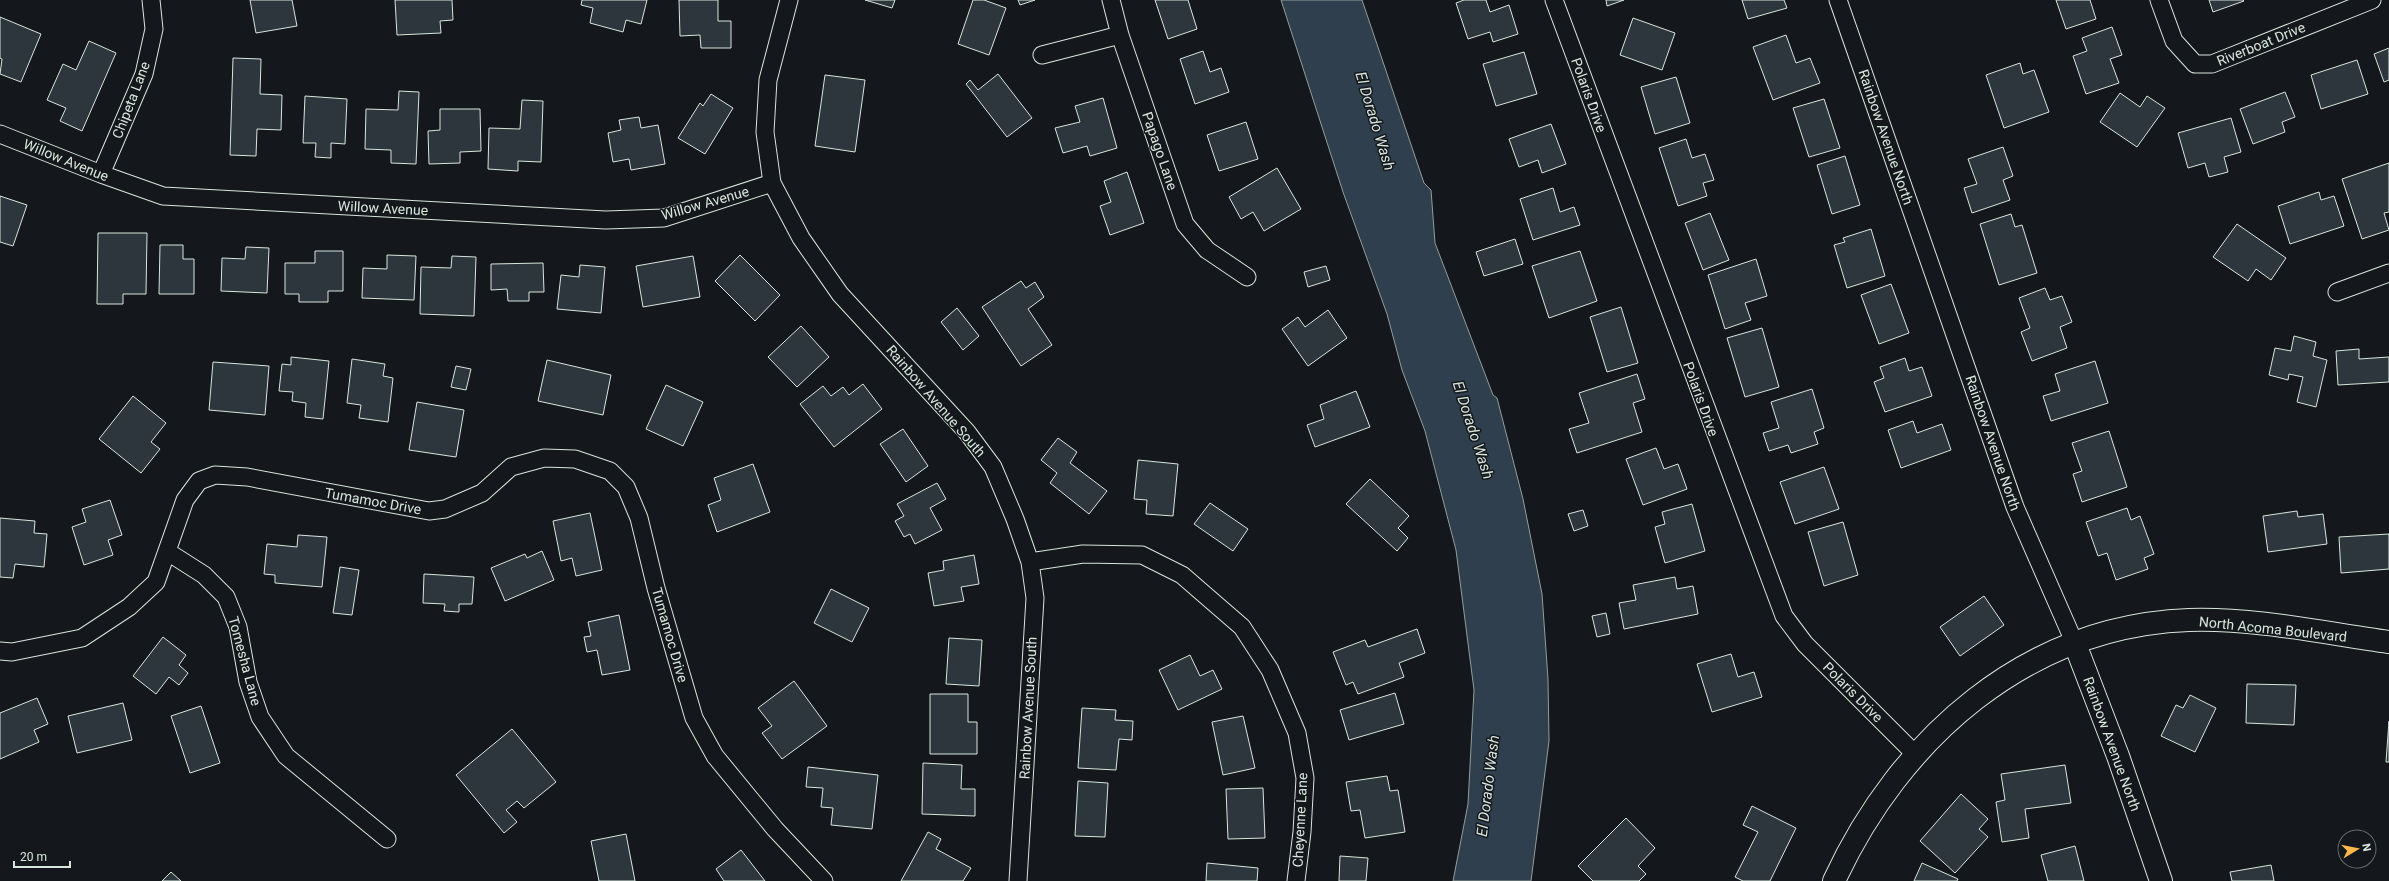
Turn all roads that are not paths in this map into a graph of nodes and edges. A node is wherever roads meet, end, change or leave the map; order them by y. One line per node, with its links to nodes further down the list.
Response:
1 (151, 0): 11 (street, Chipeta Lane)
2 (789, 0): 12 (street, Rainbow Avenue South)
3 (1110, 0): 8 (street, Papago Lane)
4 (1554, 0): 21 (street, Polaris Drive)
5 (1838, 0): 19 (street, Rainbow Avenue North)
6 (2159, 0): 7 (street, Riverboat Drive)
7 (2372, 0)
8 (1120, 35): 9 (street); 14 (street, Papago Lane)
9 (1042, 55)
10 (0, 134): 11 (street, Willow Avenue)
11 (100, 174): 12 (street, Willow Avenue)
12 (772, 183): 17 (street, Rainbow Avenue South)
13 (2389, 273): 15 (street)
14 (1247, 277)
15 (2337, 292)
16 (168, 552): 20 (street, Tumamoc Drive); 22 (street, Tomesha Lane); 23 (street, Tumamoc Drive)
17 (1030, 562): 24 (street, Rainbow Avenue South); 25 (street, Cheyenne Lane)
18 (2389, 642): 19 (main road, North Acoma Boulevard)
19 (2075, 644): 21 (main road, North Acoma Boulevard); 27 (main road, Rainbow Avenue North)
20 (0, 651)
21 (1916, 755): 26 (main road, North Acoma Boulevard)
22 (387, 839)
23 (824, 881)
24 (1018, 881)
25 (1296, 881)
26 (1834, 881)
27 (2161, 881)

